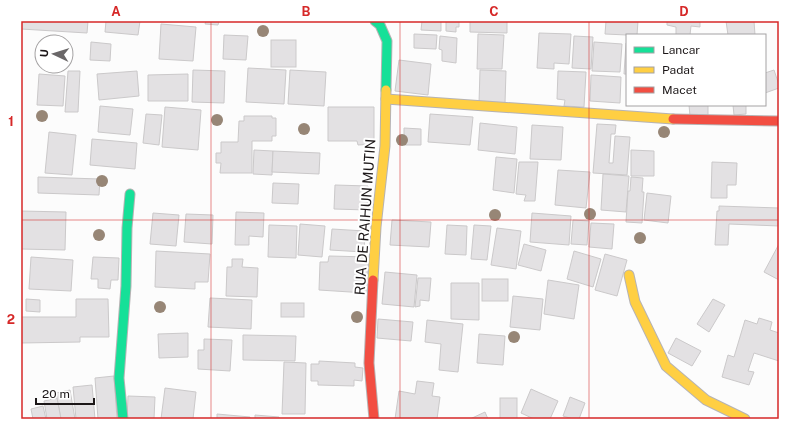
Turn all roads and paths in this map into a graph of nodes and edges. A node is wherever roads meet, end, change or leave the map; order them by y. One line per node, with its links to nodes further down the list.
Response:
1 (375, 21): 2 (street, RUA DE RAIHUN MUTIN)
2 (386, 99): 3 (street); 7 (street, RUA DE RAIHUN MUTIN)
3 (779, 121)
4 (130, 194): 6 (street)
5 (629, 275): 8 (street)
6 (123, 419)
7 (374, 419)
8 (745, 419)

